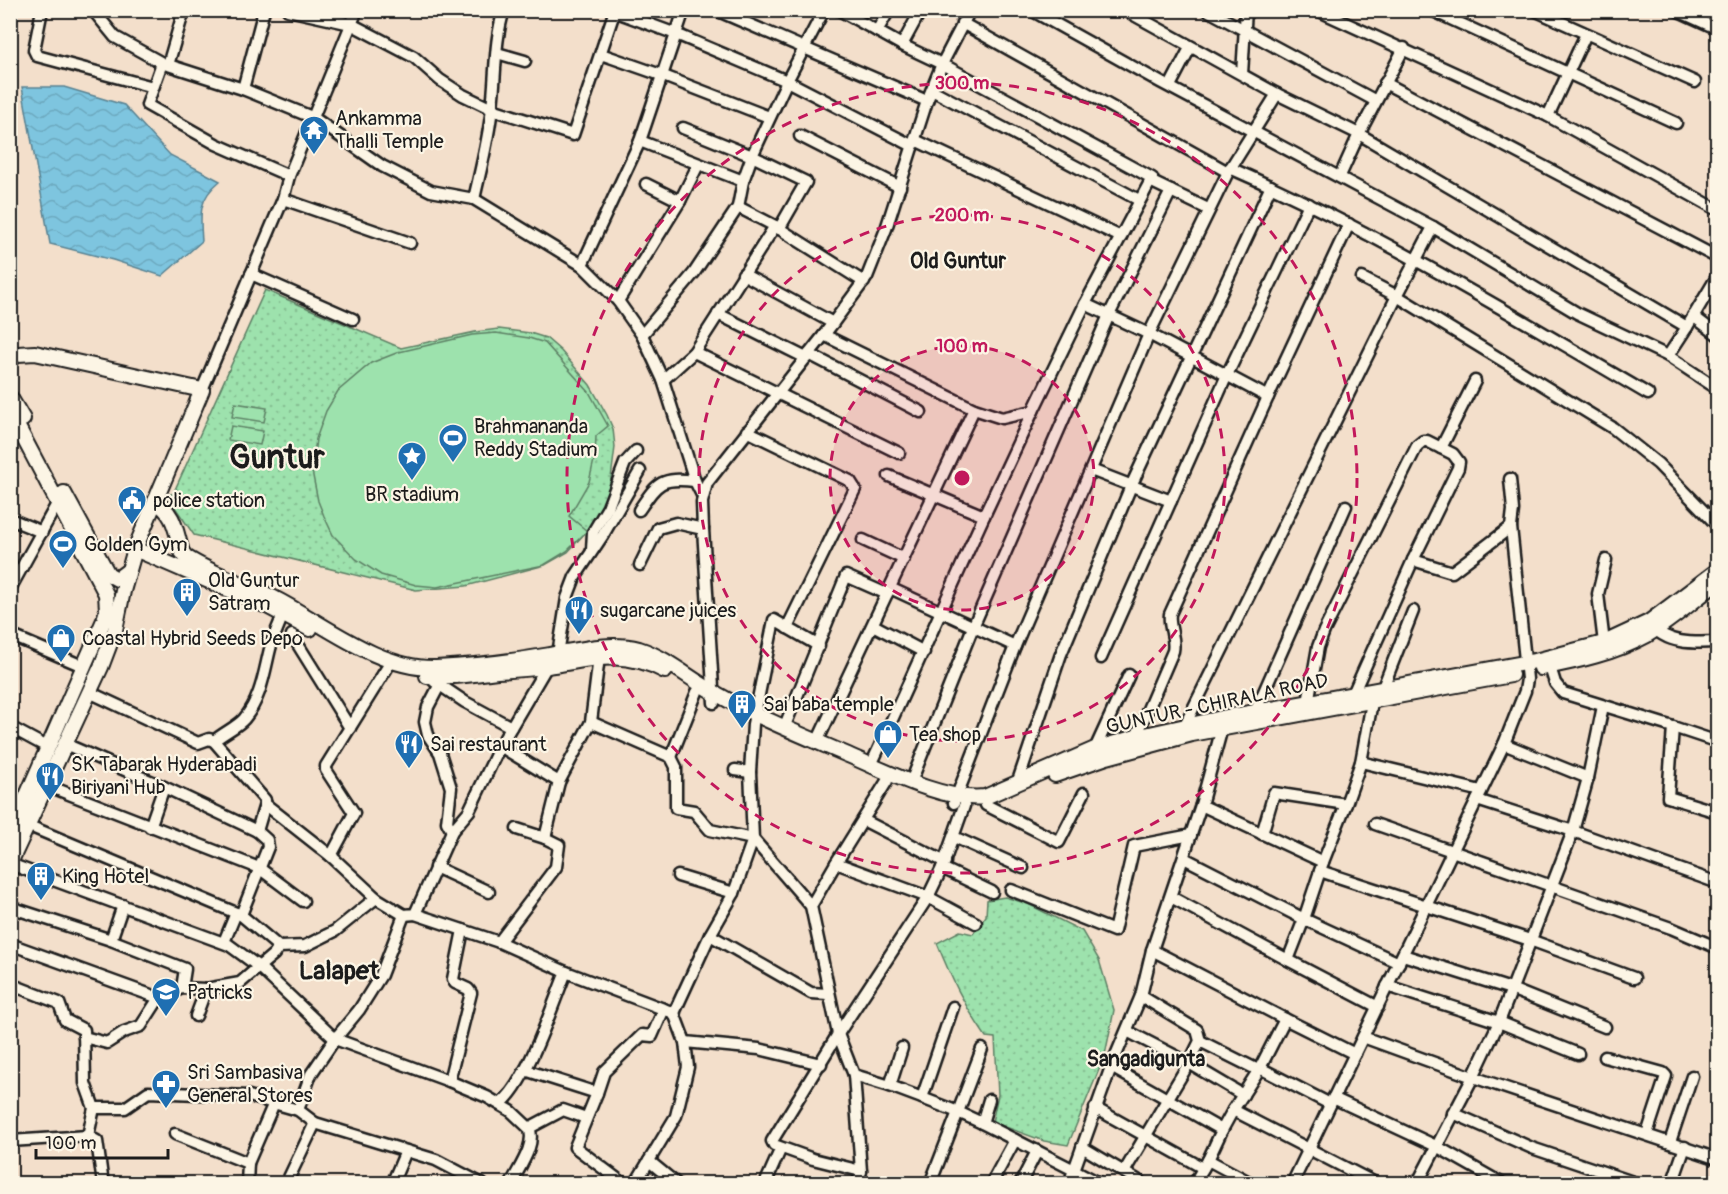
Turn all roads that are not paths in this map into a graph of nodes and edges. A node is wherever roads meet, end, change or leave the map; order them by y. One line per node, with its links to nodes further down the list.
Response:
1 (42, 10): 48 (street)
2 (93, 10): 39 (street)
3 (184, 10): 39 (street)
4 (264, 10): 49 (street)
5 (288, 10): 26 (street)
6 (357, 10): 26 (street)
7 (504, 10): 36 (street)
8 (684, 10): 30 (street)
9 (716, 10): 35 (street)
10 (839, 10): 24 (street)
11 (889, 10): 28 (street)
12 (921, 10): 32 (street)
13 (970, 10): 25 (street)
14 (1031, 10): 47 (street)
15 (1125, 10): 33 (street)
16 (1207, 10): 29 (street)
17 (1246, 10): 29 (street)
18 (1317, 10): 34 (street)
19 (1431, 10): 43 (street)
20 (1534, 10): 31 (street)
21 (1676, 10): 27 (street)
22 (614, 11): 30 (street); 37 (street)
23 (822, 11): 35 (street)
24 (855, 15): 28 (street)
25 (962, 23): 40 (street); 67 (street)
26 (351, 24): 54 (street); 57 (street)
27 (1718, 29)
28 (877, 31): 32 (street)
29 (1245, 31): 41 (street); 53 (street)
30 (675, 34): 42 (street); 44 (street)
31 (1586, 34): 43 (street); 45 (street)
32 (902, 45): 40 (street)
33 (1190, 48): 41 (street); 47 (street)
34 (1404, 48): 46 (street); 55 (street)
35 (803, 49): 44 (street); 52 (street)
36 (497, 53): 38 (street); 54 (street)
37 (601, 54): 42 (street); 54 (street)
38 (525, 61)
39 (165, 64): 48 (street); 49 (street)
40 (942, 64): 50 (street); 71 (street)
41 (1242, 74): 51 (street)
42 (661, 75): 56 (street); 63 (street)
43 (1569, 75): 55 (street); 58 (street)
44 (787, 81): 56 (street); 64 (street)
45 (1695, 82)
46 (1385, 83): 53 (street); 89 (street)
47 (1170, 86): 60 (street)
48 (153, 87): 68 (street)
49 (243, 89): 57 (street)
50 (932, 90): 52 (street); 78 (street)
51 (1277, 94): 60 (street); 61 (street)
52 (927, 101): 64 (street)
53 (1376, 101): 61 (street)
54 (492, 109): 77 (street)
55 (1548, 116): 83 (street)
56 (769, 117): 65 (street)
57 (314, 118): 68 (street); 77 (street)
58 (1676, 123)
59 (683, 128): 65 (street)
60 (1253, 130): 67 (street); 69 (street)
61 (1359, 134): 69 (street); 105 (street)
62 (800, 136): 74 (street)
63 (640, 141): 66 (street); 91 (street)
64 (914, 143): 74 (street); 87 (street)
65 (752, 156): 70 (street); 85 (street)
66 (698, 165): 70 (street); 79 (street)
67 (1229, 170): 73 (street); 82 (street)
68 (289, 176): 76 (street)
69 (1340, 176): 86 (street)
70 (743, 181): 81 (street)
71 (1150, 181): 75 (street); 78 (street)
72 (646, 184): 79 (street)
73 (1271, 186): 80 (street); 112 (street)
74 (900, 187): 96 (street)
75 (1171, 190): 82 (street); 101 (street)
76 (283, 199): 88 (street); 92 (street)
77 (474, 199): 91 (street)
78 (1139, 200): 87 (street)
79 (680, 201): 98 (street)
80 (1309, 204): 84 (street); 115 (street)
81 (738, 207): 85 (street); 106 (street)
82 (1208, 209): 107 (street)
83 (1718, 210)
84 (1349, 224): 90 (street); 123 (street)
85 (777, 227): 93 (street); 96 (street)
86 (1433, 227): 90 (street); 113 (street)
87 (1121, 237): 99 (street)
88 (410, 243)
89 (1718, 258)
90 (1415, 260): 97 (street); 121 (street)
91 (582, 265): 98 (street)
92 (251, 274): 103 (street); 119 (street)
93 (743, 274): 100 (street); 104 (street)
94 (1718, 274): 102 (street)
95 (1362, 278): 97 (street)
96 (864, 282): 104 (street)
97 (1397, 296): 147 (street); 199 (street)
98 (618, 301): 106 (street)
99 (1085, 304): 101 (street); 125 (street)
100 (718, 314): 110 (street); 111 (street)
101 (1109, 315): 107 (street); 169 (street)
102 (1694, 316): 105 (street); 108 (street)
103 (353, 319)
104 (833, 323): 109 (street)
105 (1687, 327): 113 (street)
106 (642, 334): 116 (street)
107 (1149, 334): 112 (street); 132 (street)
108 (1718, 334)
109 (824, 335): 111 (street); 124 (street)
110 (694, 352): 116 (street); 120 (street)
111 (807, 356): 120 (street); 127 (street)
112 (1191, 356): 115 (street); 137 (street)
113 (1668, 356): 118 (street)
114 (10, 360): 119 (main road)
115 (1227, 375): 123 (street); 141 (street)
116 (663, 380): 136 (street)
117 (1475, 381): 129 (street)
118 (1718, 388)
119 (202, 390): 140 (main road)
120 (778, 393): 128 (street); 131 (street)
121 (1648, 394)
122 (10, 397): 158 (main road)
123 (1268, 398): 206 (street)
124 (974, 409): 125 (street); 138 (street)
125 (1033, 411): 145 (street)
126 (10, 412): 142 (main road)
127 (921, 412)
128 (747, 431): 139 (street); 170 (street)
129 (1441, 448): 155 (street); 194 (street)
130 (636, 451): 153 (street)
131 (899, 453)
132 (1091, 470): 137 (street); 176 (street)
133 (640, 471): 153 (street)
134 (889, 476): 138 (street)
135 (1510, 479): 148 (street)
136 (695, 481): 139 (street); 144 (street)
137 (1131, 486): 141 (street); 222 (street)
138 (934, 494): 145 (street); 154 (street)
139 (702, 495): 149 (street)
140 (155, 501): 152 (main road); 178 (main road, GUNTUR - CHIRALA ROAD)
141 (1171, 501): 180 (street)
142 (58, 502): 150 (street); 182 (main road)
143 (1346, 506): 196 (street)
144 (639, 510)
145 (984, 516): 165 (street)
146 (10, 519): 150 (street)
147 (1718, 526)
148 (1510, 527): 155 (street); 183 (street)
149 (702, 529): 157 (street); 192 (street)
150 (42, 532): 160 (street)
151 (863, 540): 154 (street)
152 (135, 549): 158 (main road); 166 (main road, GUNTUR - CHIRALA ROAD)
153 (592, 550): 178 (street)
154 (904, 560): 163 (street)
155 (1413, 560): 191 (street)
156 (1606, 560): 174 (street)
157 (640, 565)
158 (129, 570): 189 (main road)
159 (1718, 570): 168 (main road, GUNTUR - CHIRALA ROAD)
160 (14, 574): 162 (street)
161 (1718, 582): 168 (main road, GUNTUR - CHIRALA ROAD)
162 (10, 589)
163 (889, 591): 165 (street); 167 (street); 175 (street)
164 (1413, 611): 188 (street)
165 (940, 612): 169 (street); 177 (street)
166 (283, 614): 185 (main road, GUNTUR - CHIRALA ROAD); 207 (street)
167 (873, 625): 177 (street); 208 (street)
168 (1652, 626): 173 (street); 174 (main road, GUNTUR - CHIRALA ROAD); 184 (main road, GUNTUR - CHIRALA ROAD)
169 (973, 627): 176 (street); 224 (street)
170 (787, 628): 175 (street); 197 (street)
171 (10, 635): 182 (street)
172 (292, 635): 203 (street)
173 (1718, 642)
174 (1604, 643): 183 (main road, GUNTUR - CHIRALA ROAD)
175 (819, 646): 204 (street)
176 (1015, 646): 230 (street)
177 (924, 652): 217 (street)
178 (558, 654): 192 (main road, GUNTUR - CHIRALA ROAD)
179 (599, 657): 181 (main road, GUNTUR - CHIRALA ROAD); 190 (main road, GUNTUR - CHIRALA ROAD); 198 (street)
180 (1101, 658)
181 (547, 666): 187 (main road, GUNTUR - CHIRALA ROAD); 201 (street)
182 (85, 667): 213 (main road)
183 (1526, 667): 184 (main road, GUNTUR - CHIRALA ROAD); 188 (main road, GUNTUR - CHIRALA ROAD); 193 (main road, GUNTUR - CHIRALA ROAD); 211 (street)
184 (1550, 667): 195 (street)
185 (387, 668): 187 (main road, GUNTUR - CHIRALA ROAD); 203 (street)
186 (1129, 675): 214 (street)
187 (436, 681): 201 (street); 242 (street)
188 (1382, 690): 191 (main road, GUNTUR - CHIRALA ROAD)
189 (89, 692): 207 (street); 210 (main road)
190 (697, 692): 192 (main road, GUNTUR - CHIRALA ROAD); 215 (street)
191 (1352, 696): 194 (main road, GUNTUR - CHIRALA ROAD)
192 (714, 698): 197 (main road, GUNTUR - CHIRALA ROAD)
193 (1372, 702): 205 (main road, GUNTUR - CHIRALA ROAD); 216 (street)
194 (1308, 703): 196 (main road, GUNTUR - CHIRALA ROAD)
195 (1603, 706): 202 (street); 220 (street)
196 (1255, 712): 199 (main road, GUNTUR - CHIRALA ROAD)
197 (753, 719): 204 (main road, GUNTUR - CHIRALA ROAD); 219 (street); 221 (main road, GUNTUR - CHIRALA ROAD)
198 (591, 722): 215 (street); 223 (street)
199 (1185, 725): 206 (main road, GUNTUR - CHIRALA ROAD)
200 (10, 727): 213 (street)
201 (511, 727): 212 (street)
202 (1673, 727): 209 (street); 235 (street)
203 (350, 728): 251 (street)
204 (784, 728): 208 (main road, GUNTUR - CHIRALA ROAD)
205 (1222, 729): 233 (main road, GUNTUR - CHIRALA ROAD); 234 (street)
206 (1136, 737): 214 (main road, GUNTUR - CHIRALA ROAD)
207 (214, 741): 231 (street)
208 (817, 742): 217 (main road, GUNTUR - CHIRALA ROAD)
209 (1718, 742)
210 (65, 744): 225 (main road); 226 (street)
211 (1504, 744): 220 (street); 228 (street)
212 (501, 746): 223 (street); 242 (street)
213 (49, 748): 229 (main road)
214 (1095, 749): 222 (main road, GUNTUR - CHIRALA ROAD)
215 (671, 757): 249 (street)
216 (1361, 762): 228 (street); 232 (street)
217 (871, 765): 224 (main road, GUNTUR - CHIRALA ROAD)
218 (735, 770): 219 (street)
219 (750, 771): 249 (street)
220 (1588, 778): 243 (street)
221 (887, 781): 230 (main road, GUNTUR - CHIRALA ROAD); 236 (street)
222 (1018, 781): 230 (main road, GUNTUR - CHIRALA ROAD)
223 (559, 782): 248 (street)
224 (910, 782): 230 (main road, GUNTUR - CHIRALA ROAD)
225 (45, 785): 238 (main road); 239 (street)
226 (164, 787): 239 (street); 241 (street)
227 (1084, 793): 233 (street)
228 (1479, 796): 243 (street); 250 (street)
229 (17, 801): 244 (main road)
230 (958, 802): 233 (main road, GUNTUR - CHIRALA ROAD); 247 (street)
231 (266, 804): 241 (street); 251 (street)
232 (1346, 804): 245 (street); 257 (street)
233 (986, 805)
234 (1201, 805): 245 (street); 246 (street)
235 (1714, 811)
236 (862, 819): 254 (street); 255 (street)
237 (1376, 824): 250 (street)
238 (27, 825): 253 (main road); 275 (street)
239 (150, 827): 258 (street)
240 (517, 829): 248 (street)
241 (257, 831): 258 (street)
242 (452, 831): 256 (street)
243 (1573, 831): 261 (street); 262 (street)
244 (10, 834)
245 (1262, 834): 257 (street)
246 (1191, 836): 252 (street); 263 (street)
247 (954, 837): 255 (street); 259 (street)
248 (545, 838): 284 (street)
249 (753, 839): 266 (street); 273 (street)
250 (1452, 852): 262 (street); 272 (street)
251 (331, 856): 269 (street)
252 (1184, 858): 268 (street); 277 (street)
253 (10, 863): 271 (street)
254 (836, 863): 267 (street); 273 (street)
255 (944, 865): 265 (street); 267 (street)
256 (435, 867): 264 (street); 276 (street)
257 (1322, 867): 272 (street); 277 (street)
258 (259, 868): 270 (street); 275 (street)
259 (1023, 868)
260 (678, 876): 266 (street)
261 (1718, 883)
262 (1551, 886): 282 (street); 287 (street)
263 (1011, 890)
264 (489, 892)
265 (992, 892)
266 (734, 893): 280 (street)
267 (928, 897): 278 (street); 310 (street)
268 (1171, 897): 288 (street); 290 (street)
269 (376, 898): 276 (street); 286 (street)
270 (303, 902)
271 (123, 905): 281 (street); 283 (street)
272 (1426, 905): 282 (street); 289 (street)
273 (811, 906): 299 (street)
274 (10, 907): 281 (street)
275 (238, 914): 283 (street); 286 (street)
276 (410, 914): 279 (street); 313 (street)
277 (1304, 919): 289 (street); 290 (street)
278 (976, 923)
279 (463, 930): 284 (street); 329 (street)
280 (710, 935): 299 (street); 304 (street)
281 (111, 940): 296 (street)
282 (1530, 940): 293 (street); 298 (street)
283 (224, 942): 291 (street)
284 (499, 942): 292 (street)
285 (10, 944): 301 (street)
286 (279, 947): 291 (street)
287 (1718, 948)
288 (1152, 950): 300 (street); 306 (street)
289 (1401, 959): 295 (street); 298 (street)
290 (1288, 960): 303 (street)
291 (260, 967): 297 (street); 313 (street)
292 (566, 972): 304 (street); 325 (street)
293 (1635, 978)
294 (10, 984): 311 (street)
295 (1388, 986): 303 (street); 307 (street)
296 (182, 988): 297 (street); 301 (street)
297 (206, 988): 305 (street)
298 (1511, 989): 307 (street); 308 (street)
299 (828, 994): 310 (street)
300 (1141, 996): 309 (street); 314 (street)
301 (159, 998): 311 (street)
302 (953, 1007): 333 (street)
303 (1378, 1007): 312 (street)
304 (669, 1011): 315 (street); 331 (street)
305 (196, 1016)
306 (1285, 1019): 318 (street); 324 (street)
307 (1499, 1022): 319 (street); 328 (street)
308 (1605, 1027)
309 (1127, 1031): 321 (street); 323 (street)
310 (838, 1034): 322 (street); 326 (street)
311 (84, 1037): 339 (street)
312 (1363, 1037): 318 (street); 328 (street)
313 (335, 1039): 329 (street); 341 (street)
314 (1200, 1041): 321 (street); 324 (street)
315 (685, 1042): 322 (street); 365 (street)
316 (902, 1048): 330 (street)
317 (982, 1049): 343 (street)
318 (1354, 1054): 336 (street)
319 (1578, 1054)
320 (1605, 1057): 351 (street)
321 (1189, 1063): 332 (street); 334 (street)
322 (821, 1064): 360 (street)
323 (1111, 1067): 334 (street); 340 (street)
324 (1259, 1069): 332 (street); 336 (street)
325 (525, 1071): 331 (street); 338 (street)
326 (854, 1075): 330 (street); 369 (street)
327 (1692, 1076): 356 (street)
328 (1473, 1077): 344 (street); 351 (street)
329 (449, 1081): 338 (street)
330 (890, 1086): 333 (street)
331 (597, 1093): 345 (street)
332 (1243, 1095): 342 (street)
333 (921, 1098): 343 (street)
334 (1168, 1098): 349 (street); 353 (street)
335 (989, 1100): 347 (street)
336 (1332, 1101): 357 (street); 361 (street)
337 (274, 1103): 339 (street); 341 (street); 366 (street)
338 (500, 1104): 348 (street)
339 (94, 1108): 352 (street)
340 (1095, 1108): 353 (street); 358 (street)
341 (298, 1110): 346 (street)
342 (1233, 1110): 349 (street); 361 (street)
343 (958, 1112): 347 (street); 382 (street)
344 (1453, 1113): 357 (street); 394 (street)
345 (586, 1118): 348 (street); 377 (street)
346 (315, 1123): 362 (street); 373 (street)
347 (981, 1124): 354 (street)
348 (529, 1128): 376 (street)
349 (1222, 1130): 367 (street)
350 (175, 1134): 366 (street)
351 (1647, 1134): 356 (street)
352 (88, 1136): 355 (street); 371 (street)
353 (1146, 1136): 367 (street); 370 (street)
354 (1015, 1140): 363 (street); 383 (street)
355 (10, 1141)
356 (1670, 1142): 359 (street)
357 (1436, 1146): 392 (street); 393 (street)
358 (1082, 1147): 368 (street); 370 (street)
359 (1685, 1147): 364 (street); 395 (street)
360 (781, 1148): 369 (street); 380 (street)
361 (1309, 1148): 390 (street); 391 (street)
362 (406, 1151): 374 (street); 375 (street)
363 (1037, 1151): 368 (street); 384 (street)
364 (1718, 1159)
365 (649, 1161): 378 (street); 379 (street)
366 (248, 1163): 372 (street)
367 (1206, 1164): 388 (street); 389 (street)
368 (1074, 1170): 385 (street); 386 (street)
369 (861, 1171): 381 (street)
370 (1124, 1172): 387 (street)
371 (104, 1184)
372 (248, 1184)
373 (286, 1184)
374 (392, 1184)
375 (482, 1184)
376 (511, 1184)
377 (624, 1184)
378 (634, 1184)
379 (677, 1184)
380 (765, 1184)
381 (858, 1184)
382 (930, 1184)
383 (991, 1184)
384 (1020, 1184)
385 (1069, 1184)
386 (1101, 1184)
387 (1144, 1184)
388 (1194, 1184)
389 (1253, 1184)
390 (1292, 1184)
391 (1377, 1184)
392 (1417, 1184)
393 (1503, 1184)
394 (1639, 1184)
395 (1672, 1184)

